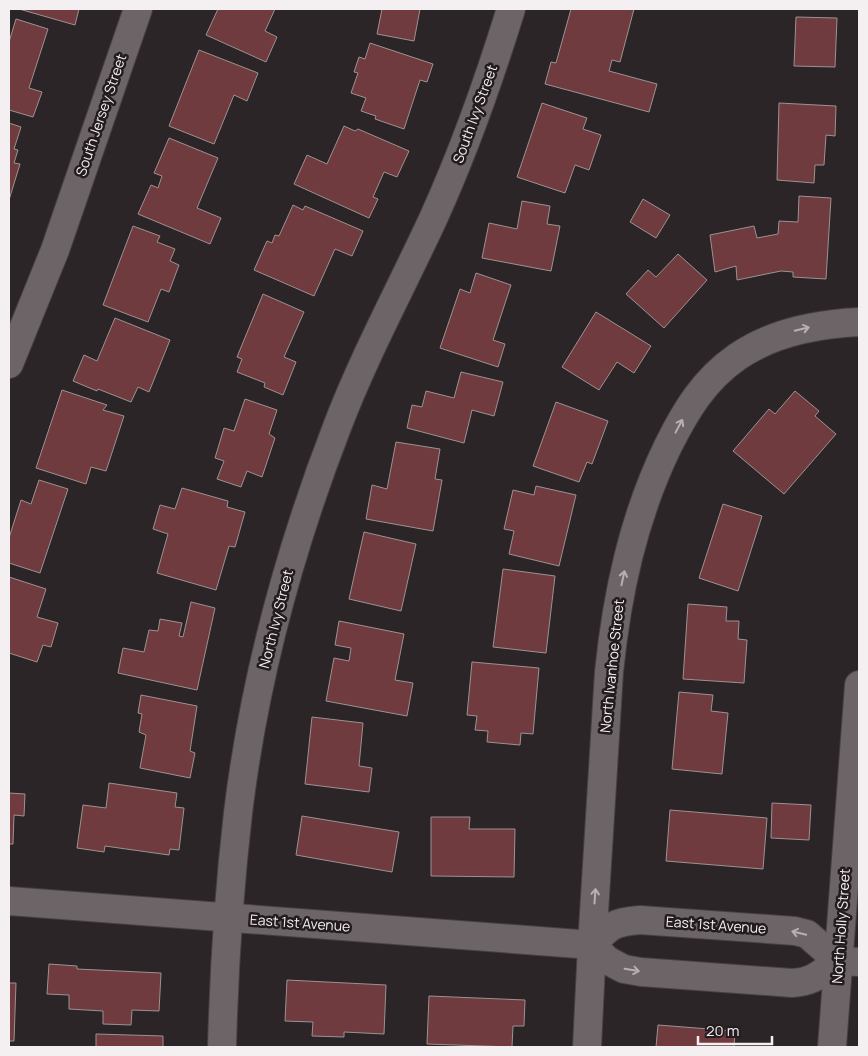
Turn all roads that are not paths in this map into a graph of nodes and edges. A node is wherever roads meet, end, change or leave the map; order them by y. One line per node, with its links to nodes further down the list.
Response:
1 (138, 9): 5 (street, South Jersey Street)
2 (510, 9): 3 (street, South Ivy Street)
3 (433, 217): 8 (street, North Ivy Street)
4 (859, 322): 9 (street, North Ivanhoe Street, one-way to 4)
5 (9, 364)
6 (859, 685): 10 (street, North Holly Street)
7 (9, 901): 8 (street, East 1st Avenue)
8 (229, 917): 9 (street, East 1st Avenue); 11 (street, North Ivy Street)
9 (592, 945): 10 (street, one-way to 10); 10 (street, East 1st Avenue, one-way to 9); 12 (street, North Ivanhoe Street)
10 (849, 961): 13 (street, North Holly Street)
11 (222, 1047)
12 (587, 1047)
13 (832, 1047)

